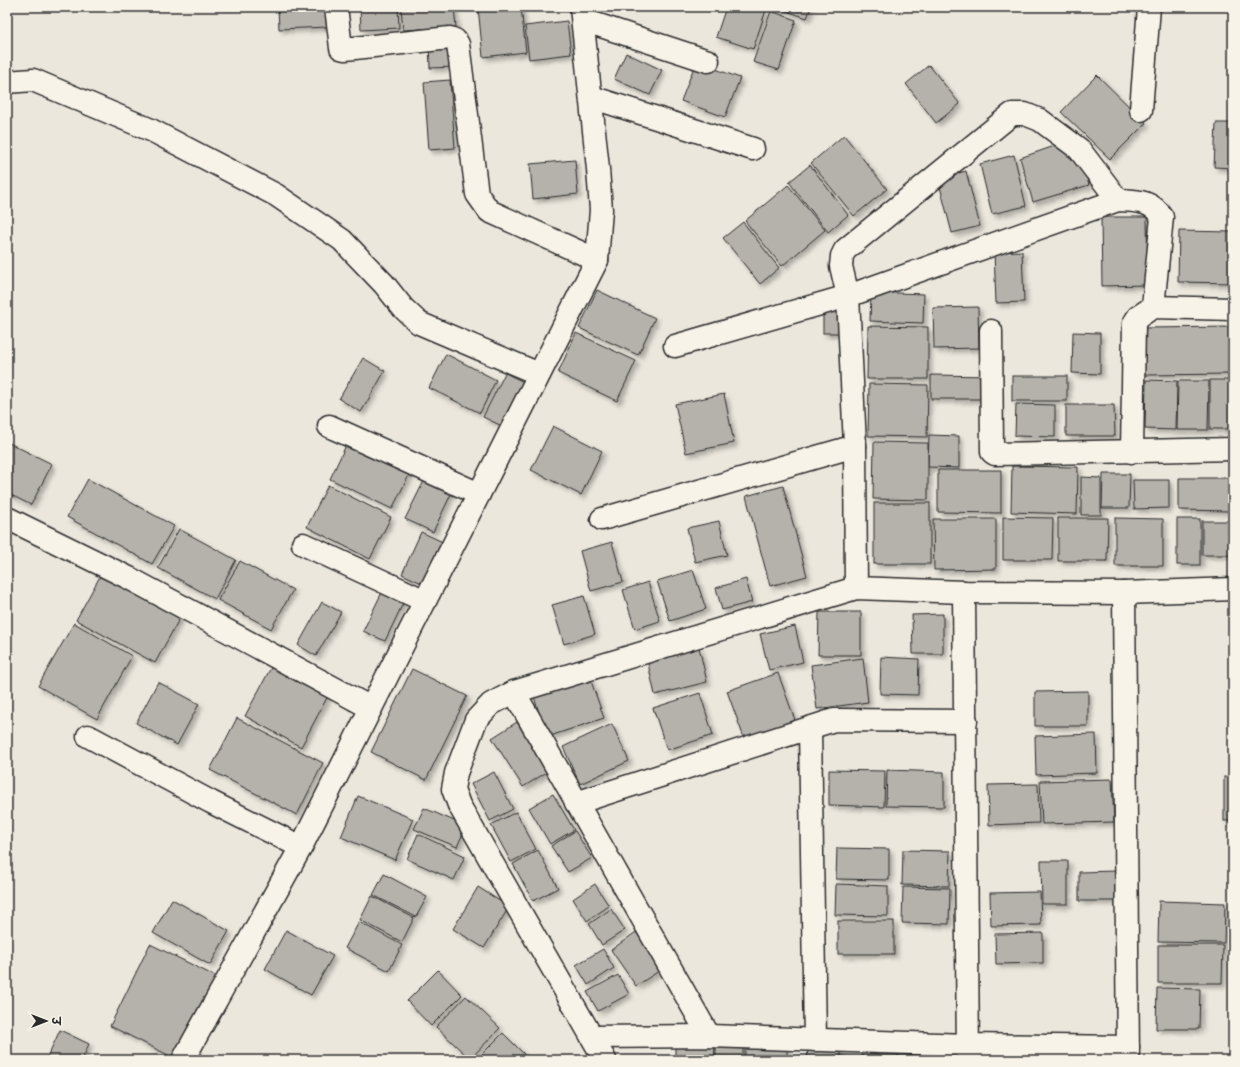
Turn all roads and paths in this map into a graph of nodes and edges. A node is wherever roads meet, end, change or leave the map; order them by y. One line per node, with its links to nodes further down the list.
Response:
1 (336, 7): 10 (street)
2 (1148, 7): 7 (street)
3 (582, 14): 4 (street); 6 (street)
4 (708, 61)
5 (7, 82): 16 (street)
6 (591, 97): 8 (street); 10 (street)
7 (1141, 110)
8 (754, 149)
9 (1118, 200): 11 (street); 11 (street); 12 (street)
10 (597, 260): 16 (street)
11 (848, 296): 15 (street); 18 (street)
12 (1153, 307): 13 (street); 20 (street)
13 (1233, 308)
14 (991, 331): 20 (street)
15 (675, 346)
16 (539, 374): 21 (street)
17 (328, 426): 21 (street)
18 (854, 446): 23 (street); 25 (street)
19 (1233, 449): 20 (street)
20 (1132, 452)
21 (479, 494): 29 (street)
22 (7, 518): 31 (street)
23 (602, 519)
24 (303, 544): 29 (street)
25 (856, 588): 27 (street); 30 (street)
26 (1233, 589): 28 (street)
27 (964, 592): 28 (street); 32 (street)
28 (1124, 593): 41 (street)
29 (425, 601): 31 (street)
30 (514, 692): 35 (street); 38 (street)
31 (371, 708): 36 (street)
32 (966, 721): 33 (street); 40 (street)
33 (810, 728): 35 (street); 39 (street)
34 (88, 736): 36 (street)
35 (576, 803): 37 (street)
36 (301, 846): 42 (street)
37 (709, 1036): 38 (street); 39 (street)
38 (592, 1037): 43 (street)
39 (815, 1040): 40 (street)
40 (967, 1053): 41 (street)
41 (1128, 1054)
42 (183, 1060)
43 (605, 1060)

